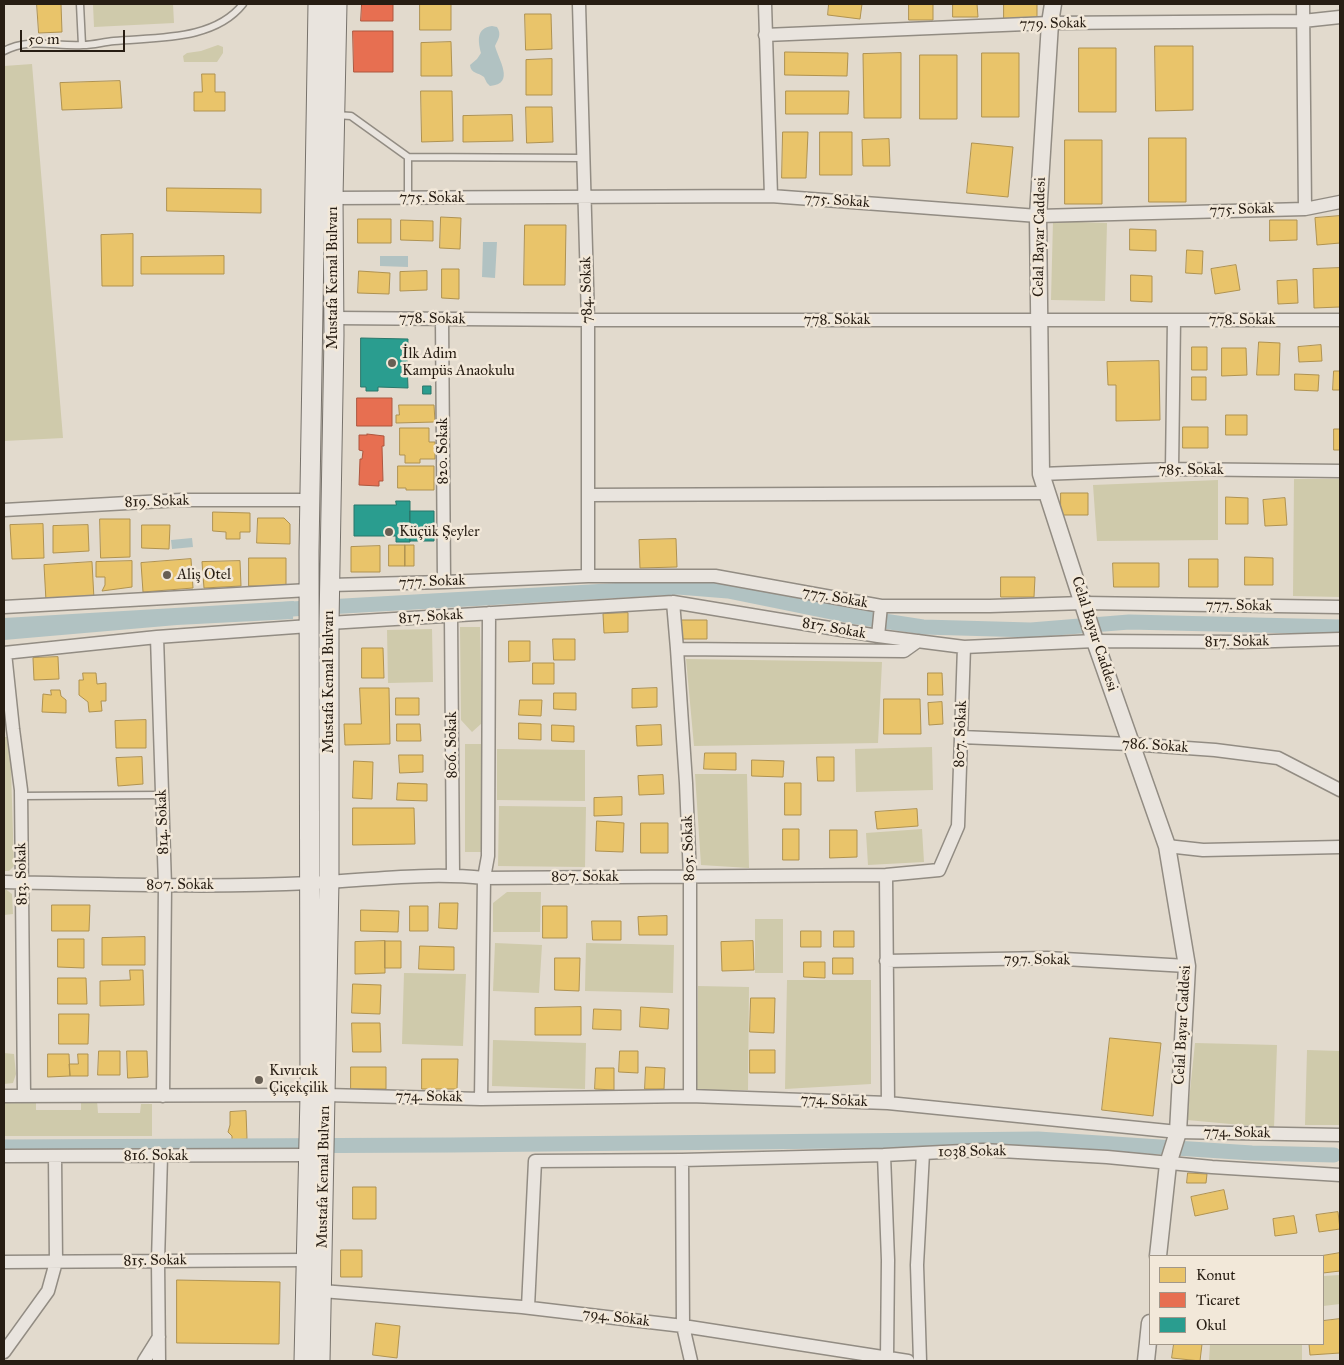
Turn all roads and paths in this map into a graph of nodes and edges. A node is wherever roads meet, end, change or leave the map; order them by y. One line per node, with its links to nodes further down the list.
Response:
1 (80, 4): 13 (lane)
2 (243, 4): 13 (lane)
3 (318, 4): 36 (main road, Mustafa Kemal Bulvarı)
4 (337, 4): 15 (main road, Mustafa Kemal Bulvarı)
5 (579, 4): 17 (street, 784. Sokak)
6 (765, 4): 12 (street)
7 (1053, 4): 11 (street, Celal Bayar Caddesi)
8 (1303, 4): 10 (street)
9 (1340, 17): 10 (street, 779. Sokak)
10 (1304, 21): 11 (street, 779. Sokak); 23 (street)
11 (1050, 23): 12 (street, 779. Sokak); 24 (street, Celal Bayar Caddesi)
12 (766, 35): 18 (street)
13 (82, 46): 14 (lane)
14 (4, 51)
15 (335, 115): 16 (lane); 20 (main road, Mustafa Kemal Bulvarı)
16 (408, 157): 17 (lane); 21 (lane)
17 (583, 158): 19 (street, 784. Sokak)
18 (770, 196): 19 (street, 775. Sokak); 24 (street, 775. Sokak)
19 (584, 197): 21 (street, 775. Sokak); 28 (street, 784. Sokak)
20 (333, 198): 21 (street, 775. Sokak); 25 (main road, Mustafa Kemal Bulvarı)
21 (408, 198)
22 (1340, 202): 23 (street, 775. Sokak)
23 (1305, 208): 24 (street, 775. Sokak)
24 (1038, 216): 27 (street, Celal Bayar Caddesi)
25 (334, 318): 26 (street, 778. Sokak); 40 (main road, Mustafa Kemal Bulvarı)
26 (442, 319): 28 (street, 778. Sokak); 39 (street, 820. Sokak)
27 (1040, 319): 28 (street, 778. Sokak); 29 (street, 778. Sokak); 33 (street, Celal Bayar Caddesi)
28 (588, 320): 35 (street, 784. Sokak)
29 (1174, 320): 30 (street, 778. Sokak); 31 (street)
30 (1340, 320)
31 (1172, 469): 32 (street, 785. Sokak); 33 (street, 785. Sokak)
32 (1340, 470)
33 (1042, 474): 34 (street, Celal Bayar Caddesi)
34 (1048, 493): 35 (street); 43 (street, Celal Bayar Caddesi)
35 (588, 495): 38 (street, 784. Sokak)
36 (310, 500): 37 (street, 819. Sokak); 41 (main road, Mustafa Kemal Bulvarı)
37 (4, 510)
38 (588, 576): 39 (street, 777. Sokak); 44 (street, 777. Sokak)
39 (444, 582): 40 (street, 777. Sokak)
40 (330, 585): 49 (main road, Mustafa Kemal Bulvarı)
41 (310, 590): 45 (street); 50 (main road, Mustafa Kemal Bulvarı)
42 (672, 602): 47 (street, 817. Sokak); 51 (street, 817. Sokak); 57 (street, 805. Sokak)
43 (1084, 603): 44 (street, 777. Sokak); 46 (street, 777. Sokak); 55 (street, Celal Bayar Caddesi)
44 (881, 606): 51 (street)
45 (4, 608)
46 (1340, 608)
47 (488, 613): 48 (street, 817. Sokak); 70 (street)
48 (451, 616): 49 (street, 817. Sokak); 67 (street, 806. Sokak)
49 (329, 623): 72 (main road, Mustafa Kemal Bulvarı)
50 (310, 626): 52 (street); 74 (main road, Mustafa Kemal Bulvarı)
51 (878, 636): 54 (street, 817. Sokak)
52 (157, 637): 58 (street); 63 (street, 814. Sokak)
53 (1340, 639): 55 (street, 817. Sokak)
54 (918, 642): 56 (street, 817. Sokak); 57 (street)
55 (1095, 642): 56 (street, 817. Sokak); 61 (street, Celal Bayar Caddesi)
56 (964, 647): 60 (street, 807. Sokak)
57 (677, 649): 69 (street, 805. Sokak)
58 (4, 653): 59 (street, 813. Sokak)
59 (8, 728): 64 (street, 813. Sokak)
60 (961, 737): 61 (street, 786. Sokak); 68 (street, 807. Sokak)
61 (1130, 744): 62 (street, 786. Sokak); 65 (street, Celal Bayar Caddesi)
62 (1340, 790)
63 (162, 795): 64 (lane); 75 (street, 814. Sokak)
64 (21, 796): 73 (street, 813. Sokak)
65 (1167, 846): 66 (street); 77 (street, Celal Bayar Caddesi)
66 (1340, 847)
67 (453, 875): 70 (street, 807. Sokak); 72 (street, 807. Sokak)
68 (886, 875): 69 (street, 807. Sokak); 76 (street)
69 (690, 877): 70 (street, 807. Sokak); 82 (street, 805. Sokak)
70 (484, 878): 83 (street)
71 (4, 882): 73 (street, 807. Sokak)
72 (330, 882): 74 (street, 807. Sokak); 78 (main road, Mustafa Kemal Bulvarı)
73 (22, 883): 75 (street, 807. Sokak); 80 (street, 813. Sokak)
74 (311, 883): 75 (street, 807. Sokak); 78 (main road, Mustafa Kemal Bulvarı)
75 (165, 886): 81 (street, 814. Sokak)
76 (886, 961): 77 (street, 797. Sokak); 84 (street)
77 (1187, 966): 85 (street, Celal Bayar Caddesi)
78 (318, 1095): 81 (street, 774. Sokak); 83 (street, 774. Sokak); 87 (main road, Mustafa Kemal Bulvarı)
79 (4, 1096): 80 (street, 774. Sokak)
80 (24, 1096): 81 (street, 774. Sokak)
81 (163, 1096)
82 (690, 1096): 83 (street, 774. Sokak); 84 (street, 774. Sokak)
83 (481, 1098)
84 (888, 1103): 85 (street, 774. Sokak)
85 (1178, 1132): 86 (street, 774. Sokak); 94 (street, Celal Bayar Caddesi)
86 (1340, 1135)
87 (317, 1147): 91 (street, 816. Sokak); 97 (main road, Mustafa Kemal Bulvarı); 101 (main road, Mustafa Kemal Bulvarı)
88 (923, 1153): 89 (street); 94 (street, 1038 Sokak); 114 (street, 1038 Sokak)
89 (884, 1155): 93 (street); 107 (street)
90 (4, 1156): 92 (street, 816. Sokak)
91 (161, 1156): 92 (street, 816. Sokak); 98 (street)
92 (55, 1157): 100 (street)
93 (682, 1160): 102 (street); 103 (street)
94 (1168, 1164): 95 (street, 1038 Sokak); 96 (street, Celal Bayar Caddesi)
95 (1340, 1174)
96 (1158, 1255)
97 (306, 1260): 98 (street, 815. Sokak); 110 (main road, Mustafa Kemal Bulvarı)
98 (158, 1261): 100 (street, 815. Sokak); 105 (street)
99 (4, 1262): 100 (street, 815. Sokak)
100 (56, 1262): 106 (street)
101 (322, 1291): 102 (street, 794. Sokak); 111 (main road, Mustafa Kemal Bulvarı)
102 (528, 1308): 103 (street, 794. Sokak)
103 (682, 1326): 107 (street, 794. Sokak); 112 (street)
104 (1149, 1332): 115 (street)
105 (159, 1337): 108 (street); 109 (street)
106 (4, 1352)
107 (887, 1358): 113 (street, 794. Sokak)
108 (144, 1361)
109 (159, 1361)
110 (304, 1361)
111 (320, 1361)
112 (691, 1361)
113 (908, 1361)
114 (920, 1361)
115 (1146, 1361)

